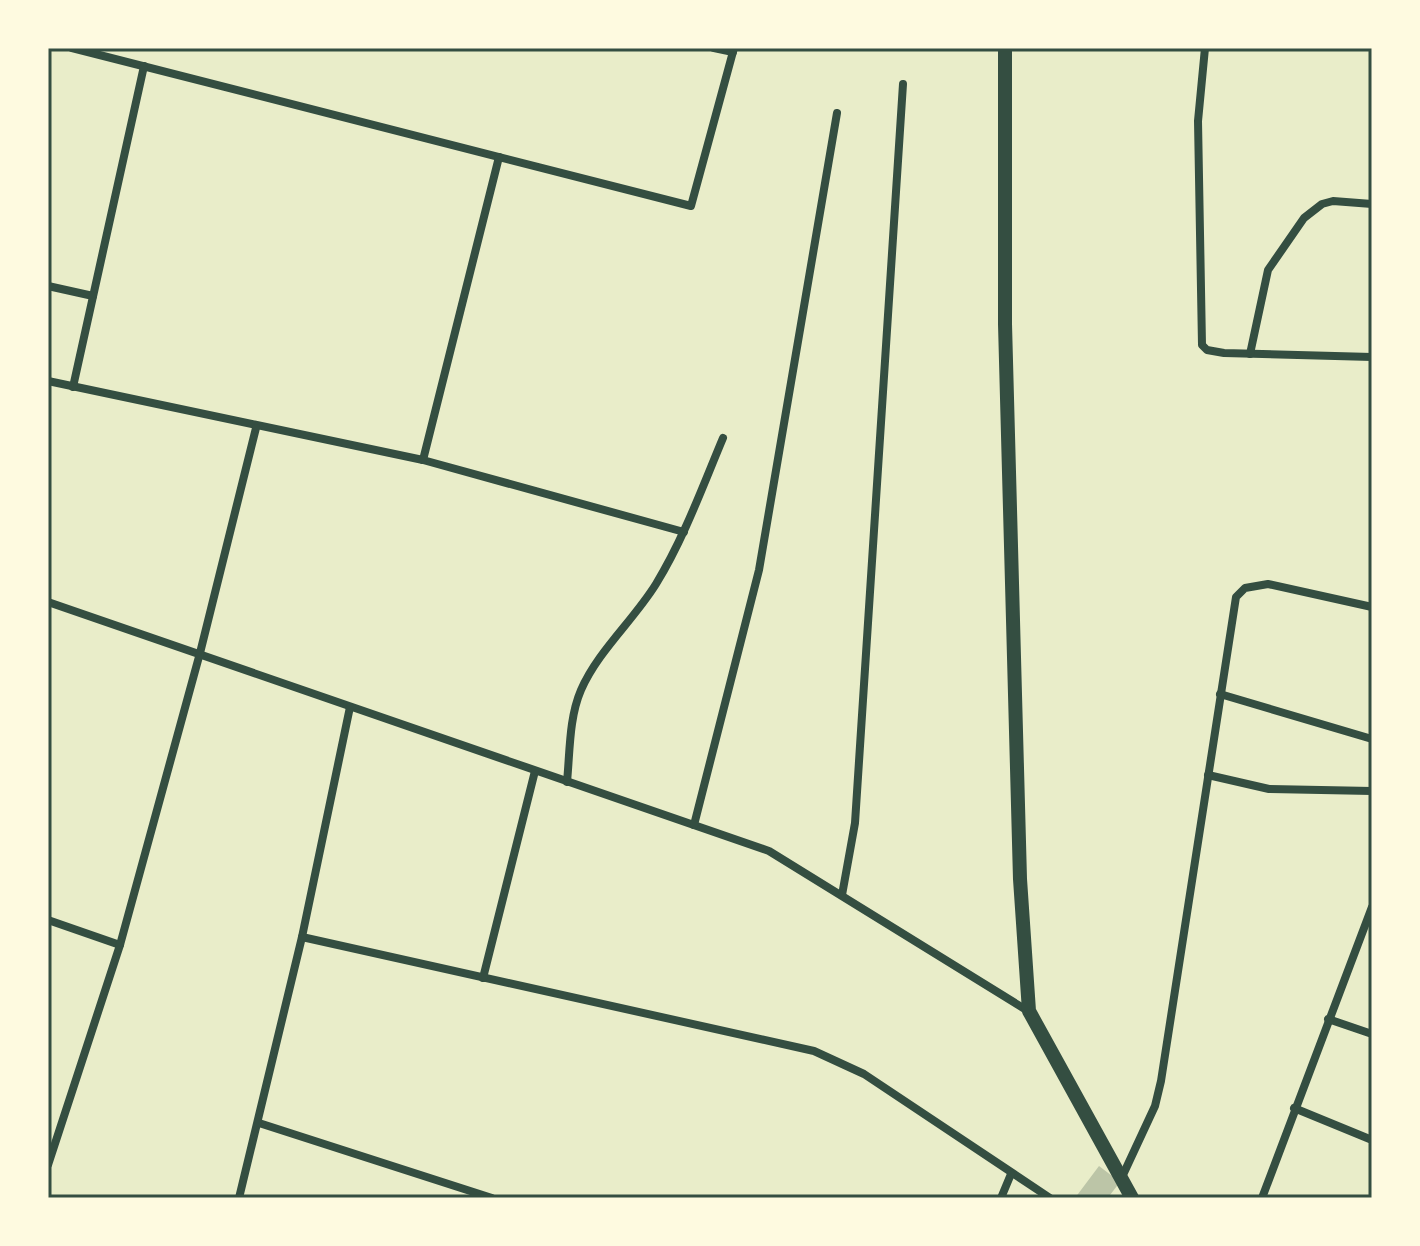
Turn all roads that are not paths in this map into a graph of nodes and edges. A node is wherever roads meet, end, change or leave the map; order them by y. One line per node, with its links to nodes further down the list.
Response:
1 (72, 48): 6 (street)
2 (714, 48): 5 (street)
3 (1005, 48): 39 (street)
4 (1205, 48): 13 (street)
5 (733, 50): 9 (street)
6 (144, 66): 9 (street); 12 (street)
7 (903, 84): 32 (street)
8 (837, 113): 31 (street)
9 (499, 157): 19 (street)
10 (1372, 204): 13 (street)
11 (48, 286): 12 (street)
12 (93, 296): 16 (street)
13 (1250, 354): 14 (street)
14 (1372, 357)
15 (48, 381): 16 (street)
16 (73, 387): 17 (street)
17 (256, 428): 19 (street); 23 (street)
18 (723, 438): 20 (street)
19 (423, 460): 20 (street)
20 (684, 532): 29 (street)
21 (48, 602): 23 (street)
22 (1372, 607): 24 (street)
23 (200, 653): 25 (street); 37 (street)
24 (1220, 694): 26 (street); 28 (street)
25 (350, 707): 27 (street); 36 (street)
26 (1372, 739)
27 (535, 771): 29 (street); 38 (street)
28 (1208, 775): 30 (street); 47 (street)
29 (567, 782): 31 (street)
30 (1372, 791)
31 (694, 825): 32 (street)
32 (842, 895): 39 (street)
33 (1372, 907): 35 (street)
34 (48, 920): 37 (street)
35 (1368, 930): 40 (street)
36 (302, 937): 38 (street); 43 (street)
37 (120, 945): 45 (street)
38 (483, 978): 46 (street)
39 (1029, 1011): 47 (street)
40 (1328, 1019): 41 (street); 42 (street)
41 (1372, 1034)
42 (1294, 1108): 44 (street); 53 (street)
43 (259, 1123): 48 (street); 49 (street)
44 (1372, 1140)
45 (48, 1165)
46 (1011, 1174): 50 (street); 51 (street)
47 (1122, 1177): 52 (street)
48 (239, 1198)
49 (492, 1198)
50 (1001, 1198)
51 (1050, 1198)
52 (1132, 1198)
53 (1262, 1198)

